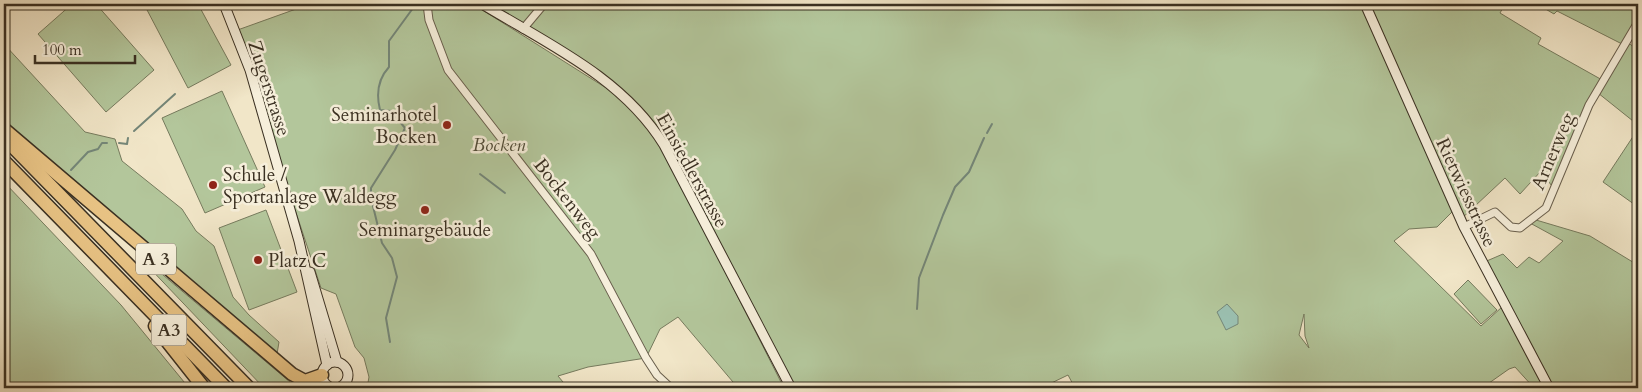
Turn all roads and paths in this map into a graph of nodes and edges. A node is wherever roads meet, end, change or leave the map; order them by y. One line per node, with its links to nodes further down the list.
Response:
1 (224, 4): 12 (main road, Zugerstrasse)
2 (427, 4): 21 (street, Bockenweg)
3 (482, 4): 7 (main road, Einsiedlerstrasse)
4 (544, 4): 7 (street)
5 (1366, 4): 11 (main road, Rietwiesstrasse)
6 (1638, 22): 11 (street, Arnerweg)
7 (523, 29): 22 (main road, Einsiedlerstrasse)
8 (4, 129): 15 (highway, A 3)
9 (4, 138): 19 (highway, A3)
10 (4, 161): 13 (highway, A3)
11 (1464, 227): 23 (main road, Rietwiesstrasse)
12 (299, 241): 14 (main road, Zugerstrasse); 15 (main road, Zugerstrasse)
13 (112, 272): 17 (highway); 18 (highway, A3)
14 (338, 362): 15 (main road); 16 (main road, Zugerstrasse)
15 (324, 370): 20 (main road, Zugerstrasse)
16 (341, 387): 20 (main road, Zugerstrasse)
17 (204, 388)
18 (226, 388)
19 (249, 388)
20 (330, 388)
21 (671, 388)
22 (791, 388)
23 (1549, 388)

